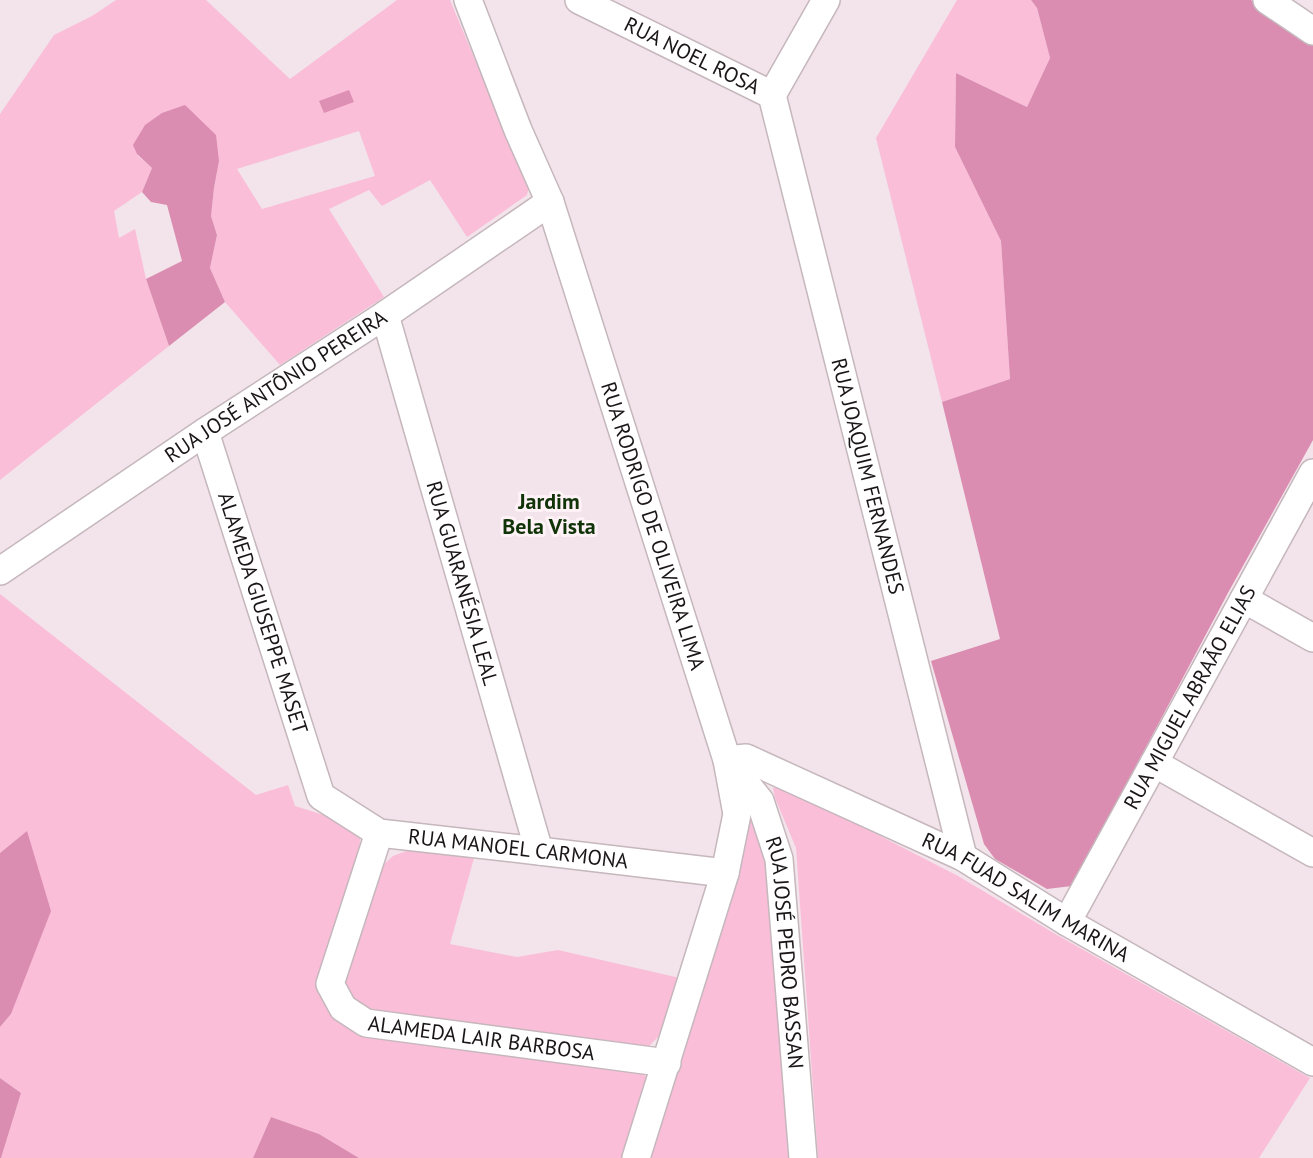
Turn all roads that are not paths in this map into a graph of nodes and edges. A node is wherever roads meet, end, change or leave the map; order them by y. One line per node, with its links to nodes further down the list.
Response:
1 (468, 0): 7 (street, RUA RODRIGO DE OLIVEIRA LIMA)
2 (579, 0): 6 (street, RUA NOEL ROSA)
3 (826, 0): 6 (street)
4 (1267, 0): 5 (street)
5 (1313, 31)
6 (772, 96): 20 (street, RUA JOAQUIM FERNANDES)
7 (550, 202): 8 (street, RUA JOSÉ ANTÔNIO PEREIRA); 14 (street, RUA RODRIGO DE OLIVEIRA LIMA)
8 (385, 315): 9 (street, RUA JOSÉ ANTÔNIO PEREIRA); 18 (street, RUA GUARANÉSIA LEAL)
9 (205, 432): 11 (street, RUA JOSÉ ANTÔNIO PEREIRA); 16 (street, ALAMEDA GIUSEPPE MASET)
10 (1313, 473): 12 (street, RUA MIGUEL ABRAÃO ELIAS)
11 (0, 571)
12 (1244, 599): 13 (street); 15 (street, RUA MIGUEL ABRAÃO ELIAS)
13 (1313, 638)
14 (727, 760): 20 (street, RUA FUAD SALIM MARINA); 21 (street, RUA RODRIGO DE OLIVEIRA LIMA); 26 (street, RUA JOSÉ PEDRO BASSAN)
15 (1154, 763): 19 (street); 22 (street, RUA MIGUEL ABRAÃO ELIAS)
16 (321, 796): 17 (street, RUA MANOEL CARMONA)
17 (379, 833): 18 (street, RUA MANOEL CARMONA); 23 (street, ALAMEDA LAIR BARBOSA)
18 (540, 851): 21 (street, RUA MANOEL CARMONA)
19 (1313, 853)
20 (963, 858): 22 (street, RUA FUAD SALIM MARINA)
21 (725, 873): 23 (street, RUA RODRIGO DE OLIVEIRA LIMA)
22 (1067, 922): 24 (street, RUA FUAD SALIM MARINA)
23 (667, 1062): 25 (street, RUA RODRIGO DE OLIVEIRA LIMA)
24 (1313, 1062)
25 (636, 1158)
26 (803, 1158)

